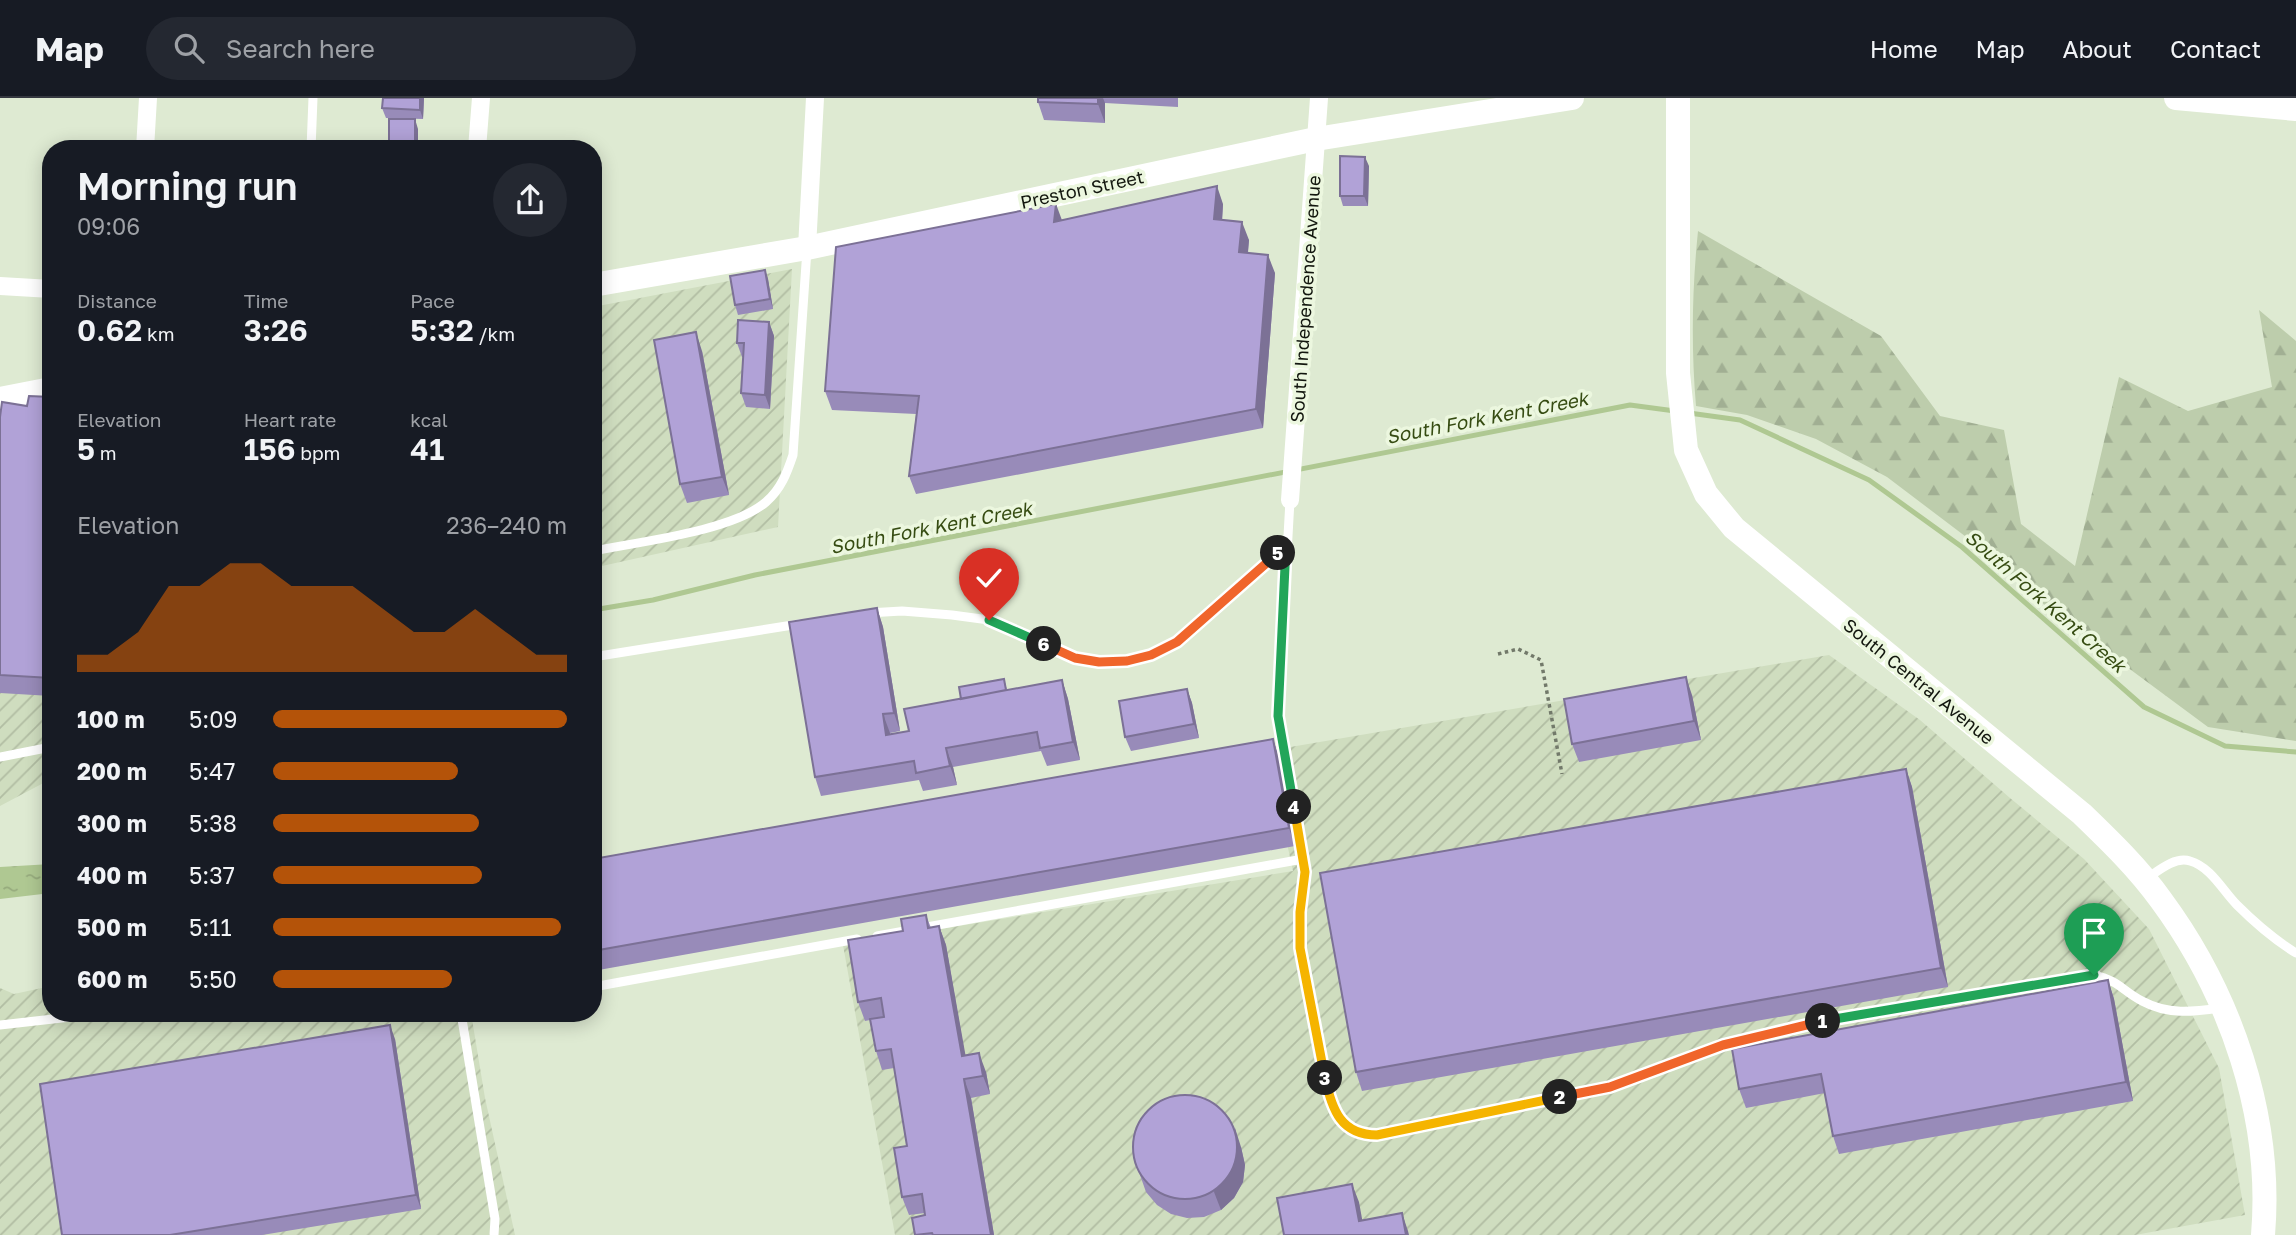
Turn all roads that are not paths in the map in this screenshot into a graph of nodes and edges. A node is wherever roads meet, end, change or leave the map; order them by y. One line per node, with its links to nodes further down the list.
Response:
1 (148, 98): 11 (street)
2 (313, 98): 12 (lane)
3 (481, 98): 13 (street)
4 (815, 98): 14 (street)
5 (1319, 98): 10 (street, South Independence Avenue)
6 (1572, 98): 10 (main road, Preston Street)
7 (1678, 98): 29 (main road, South Central Avenue)
8 (2176, 98): 9 (main road)
9 (2296, 109)
10 (1316, 139): 14 (main road, Preston Street); 20 (street, South Independence Avenue)
11 (146, 140)
12 (311, 140)
13 (478, 140)
14 (807, 248): 15 (main road, Preston Street); 22 (lane)
15 (602, 283)
16 (0, 286): 17 (street)
17 (42, 288)
18 (42, 391): 19 (main road)
19 (0, 400)
20 (1290, 500): 21 (lane)
21 (1286, 545): 23 (lane); 28 (lane)
22 (602, 549)
23 (856, 614)
24 (816, 621): 25 (lane)
25 (602, 656)
26 (42, 749): 27 (lane)
27 (0, 757)
28 (1303, 859): 31 (lane); 32 (lane)
29 (2145, 880): 30 (lane); 32 (main road, South Central Avenue)
30 (2296, 953)
31 (602, 984)
32 (2223, 1008): 37 (main road, South Central Avenue)
33 (42, 1021): 35 (lane)
34 (462, 1022): 36 (lane)
35 (0, 1026)
36 (494, 1235)
37 (2263, 1235)

